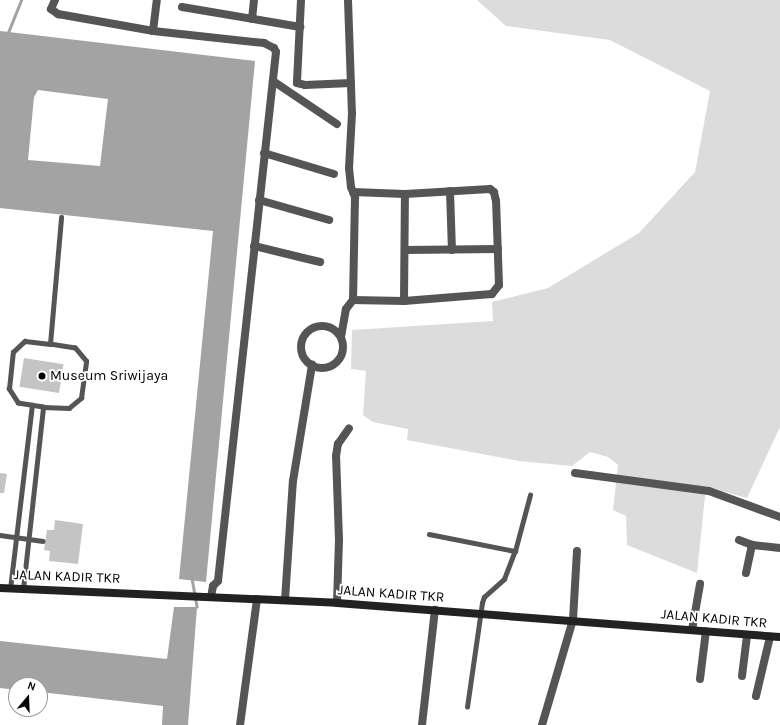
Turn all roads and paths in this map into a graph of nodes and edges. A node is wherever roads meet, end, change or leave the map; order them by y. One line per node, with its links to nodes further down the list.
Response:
1 (54, 0): 9 (street)
2 (157, 0): 9 (street)
3 (254, 0): 7 (street)
4 (301, 0): 8 (street)
5 (348, 0): 11 (street)
6 (182, 7): 7 (street)
7 (252, 19): 8 (street)
8 (300, 27): 11 (street)
9 (153, 31): 10 (street)
10 (273, 81): 12 (street); 13 (street)
11 (351, 83): 16 (street)
12 (337, 124)
13 (264, 153): 14 (street); 18 (street)
14 (334, 174)
15 (450, 191): 17 (street); 23 (street); 24 (street)
16 (353, 192): 17 (street); 26 (street)
17 (405, 194): 22 (street)
18 (259, 200): 20 (street); 21 (street)
19 (61, 217): 29 (lane)
20 (330, 220)
21 (254, 246): 25 (street); 52 (street)
22 (405, 250): 23 (street); 27 (street)
23 (452, 250): 24 (street)
24 (498, 250): 27 (street)
25 (320, 262)
26 (353, 300): 27 (street); 28 (street)
27 (404, 301)
28 (341, 338): 30 (street); 30 (street)
29 (50, 344): 31 (lane); 32 (lane)
30 (312, 365): 54 (street)
31 (32, 406): 32 (lane); 39 (lane)
32 (44, 407): 40 (lane)
33 (349, 428): 55 (street)
34 (575, 473): 36 (street)
35 (530, 495): 45 (lane)
36 (780, 517)
37 (429, 534): 45 (lane)
38 (0, 535): 39 (lane)
39 (16, 537): 40 (lane); 50 (lane)
40 (28, 539): 42 (lane); 51 (lane)
41 (739, 540): 43 (street)
42 (43, 541)
43 (752, 545): 44 (street); 47 (street)
44 (780, 548)
45 (515, 551): 57 (lane)
46 (577, 552): 58 (street)
47 (746, 573)
48 (700, 584): 59 (street)
49 (0, 588): 50 (street, JALAN KADIR TKR)
50 (10, 589): 51 (street, JALAN KADIR TKR)
51 (23, 589): 52 (street, JALAN KADIR TKR)
52 (209, 597): 53 (street, JALAN KADIR TKR)
53 (257, 599): 54 (street, JALAN KADIR TKR); 68 (street)
54 (285, 600): 55 (street, JALAN KADIR TKR)
55 (337, 602): 56 (street, JALAN KADIR TKR)
56 (435, 610): 57 (street, JALAN KADIR TKR); 69 (street)
57 (479, 613): 58 (street, JALAN KADIR TKR); 67 (lane)
58 (573, 620): 59 (street, JALAN KADIR TKR); 70 (street)
59 (692, 630): 60 (street, JALAN KADIR TKR)
60 (706, 631): 61 (street, JALAN KADIR TKR); 65 (street)
61 (747, 636): 62 (street, JALAN KADIR TKR); 64 (street)
62 (770, 637): 63 (street, JALAN KADIR TKR); 66 (street)
63 (780, 638)
64 (742, 676)
65 (700, 679)
66 (756, 696)
67 (467, 707)
68 (240, 725)
69 (422, 725)
70 (542, 725)

